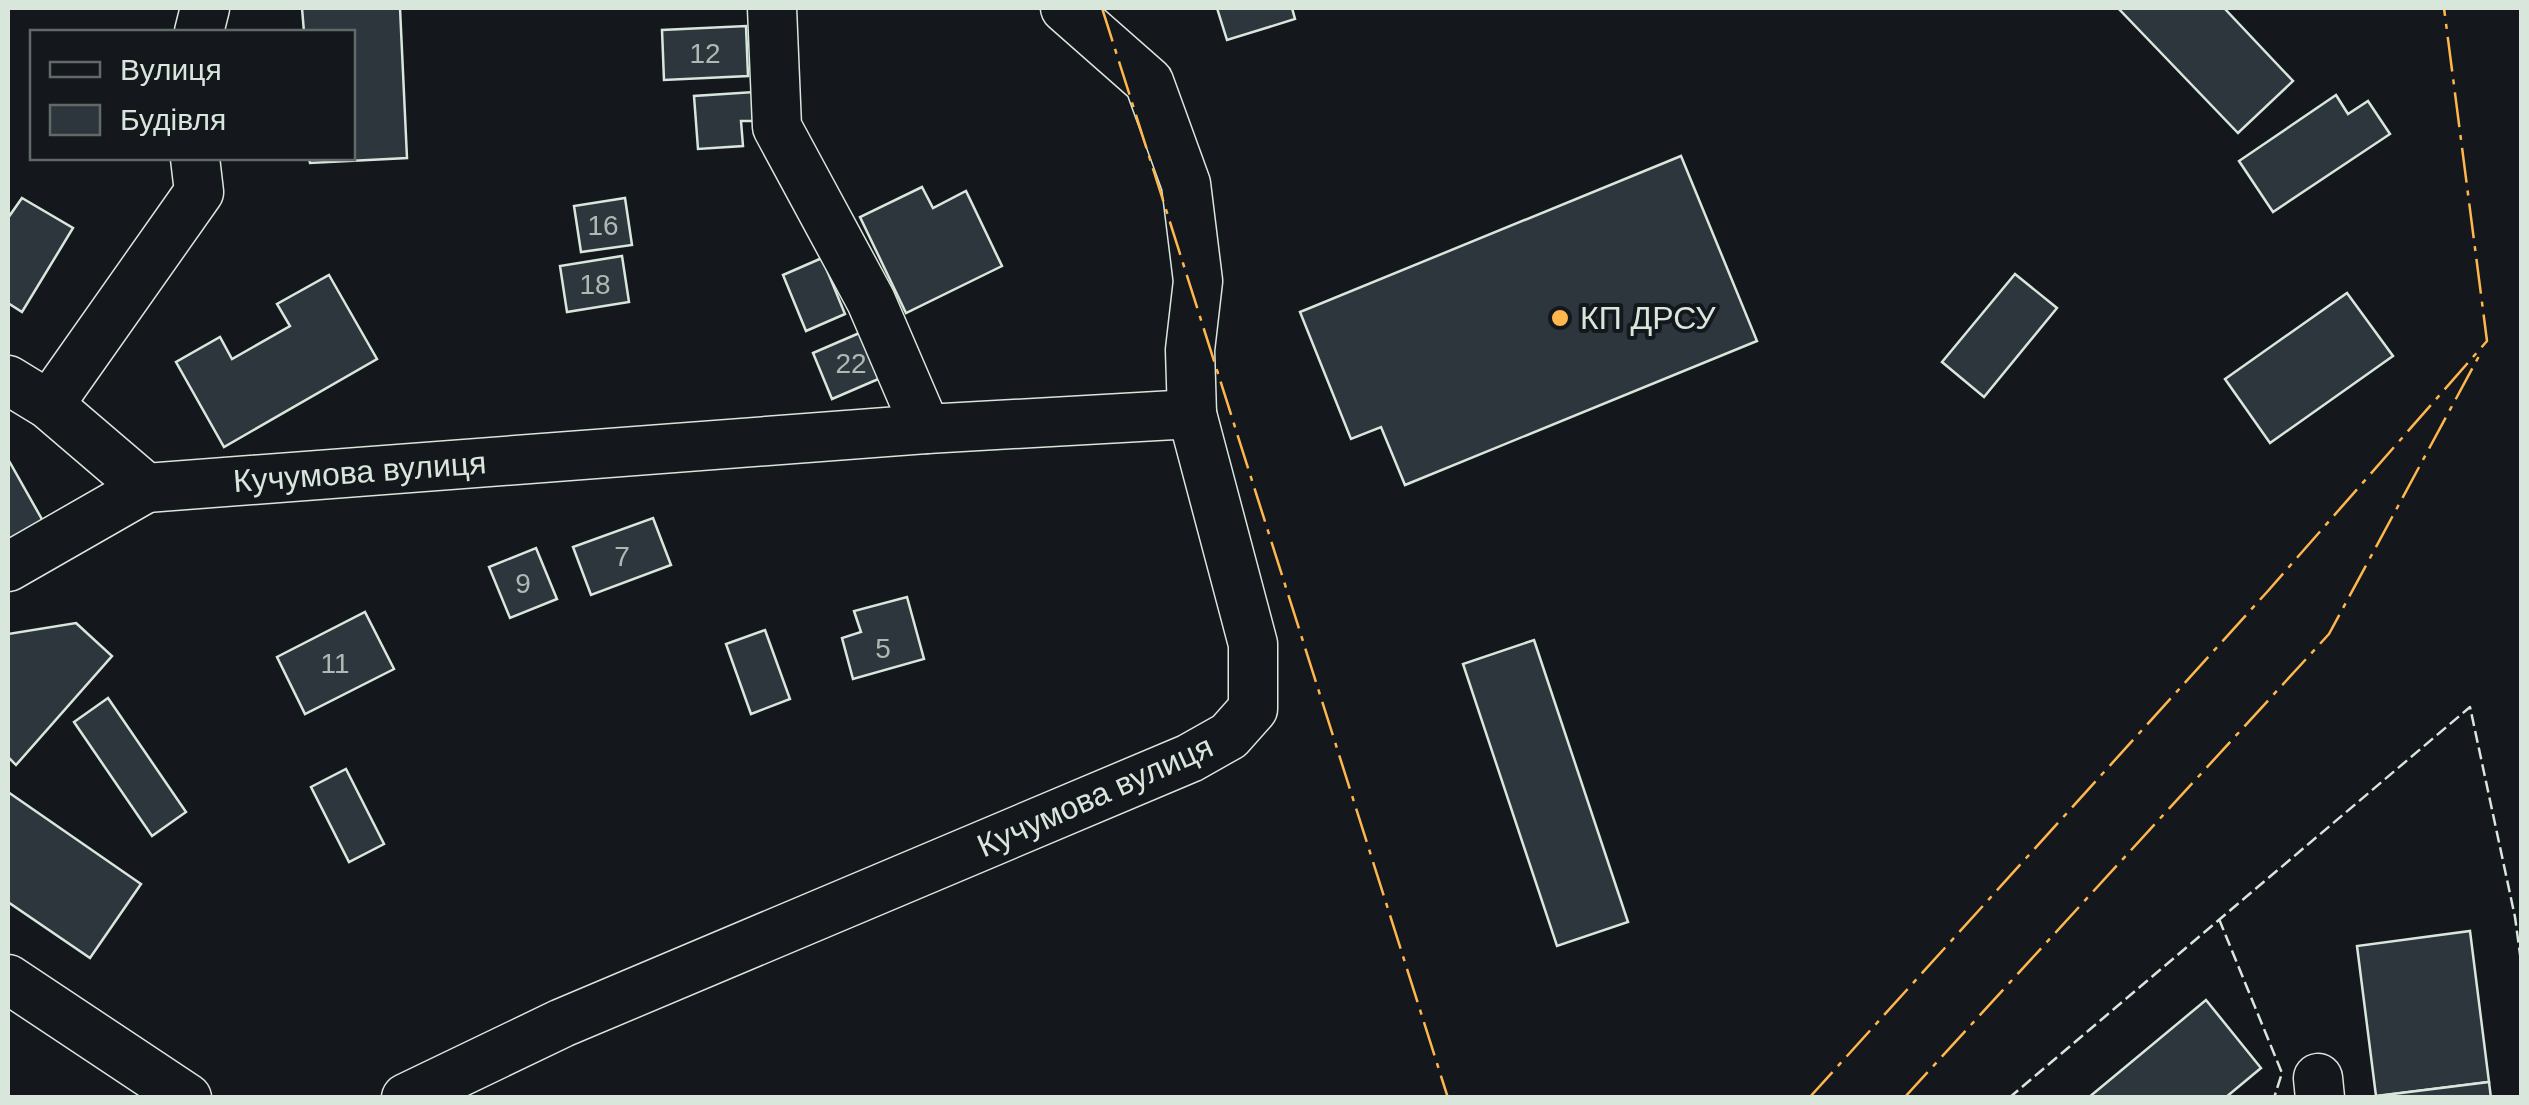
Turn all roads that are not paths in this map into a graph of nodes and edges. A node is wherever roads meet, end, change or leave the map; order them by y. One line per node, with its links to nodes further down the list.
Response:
1 (772, 8): 7 (street)
2 (1065, 8): 6 (street)
3 (195, 160): 5 (street)
4 (8, 380): 5 (street)
5 (48, 405): 8 (street)
6 (1192, 414): 7 (street, Кучумова вулиця); 12 (street, Кучумова вулиця)
7 (926, 429): 8 (street, Кучумова вулиця)
8 (146, 488): 9 (street)
9 (8, 567)
10 (8, 980): 11 (street)
11 (187, 1098)
12 (406, 1098)

